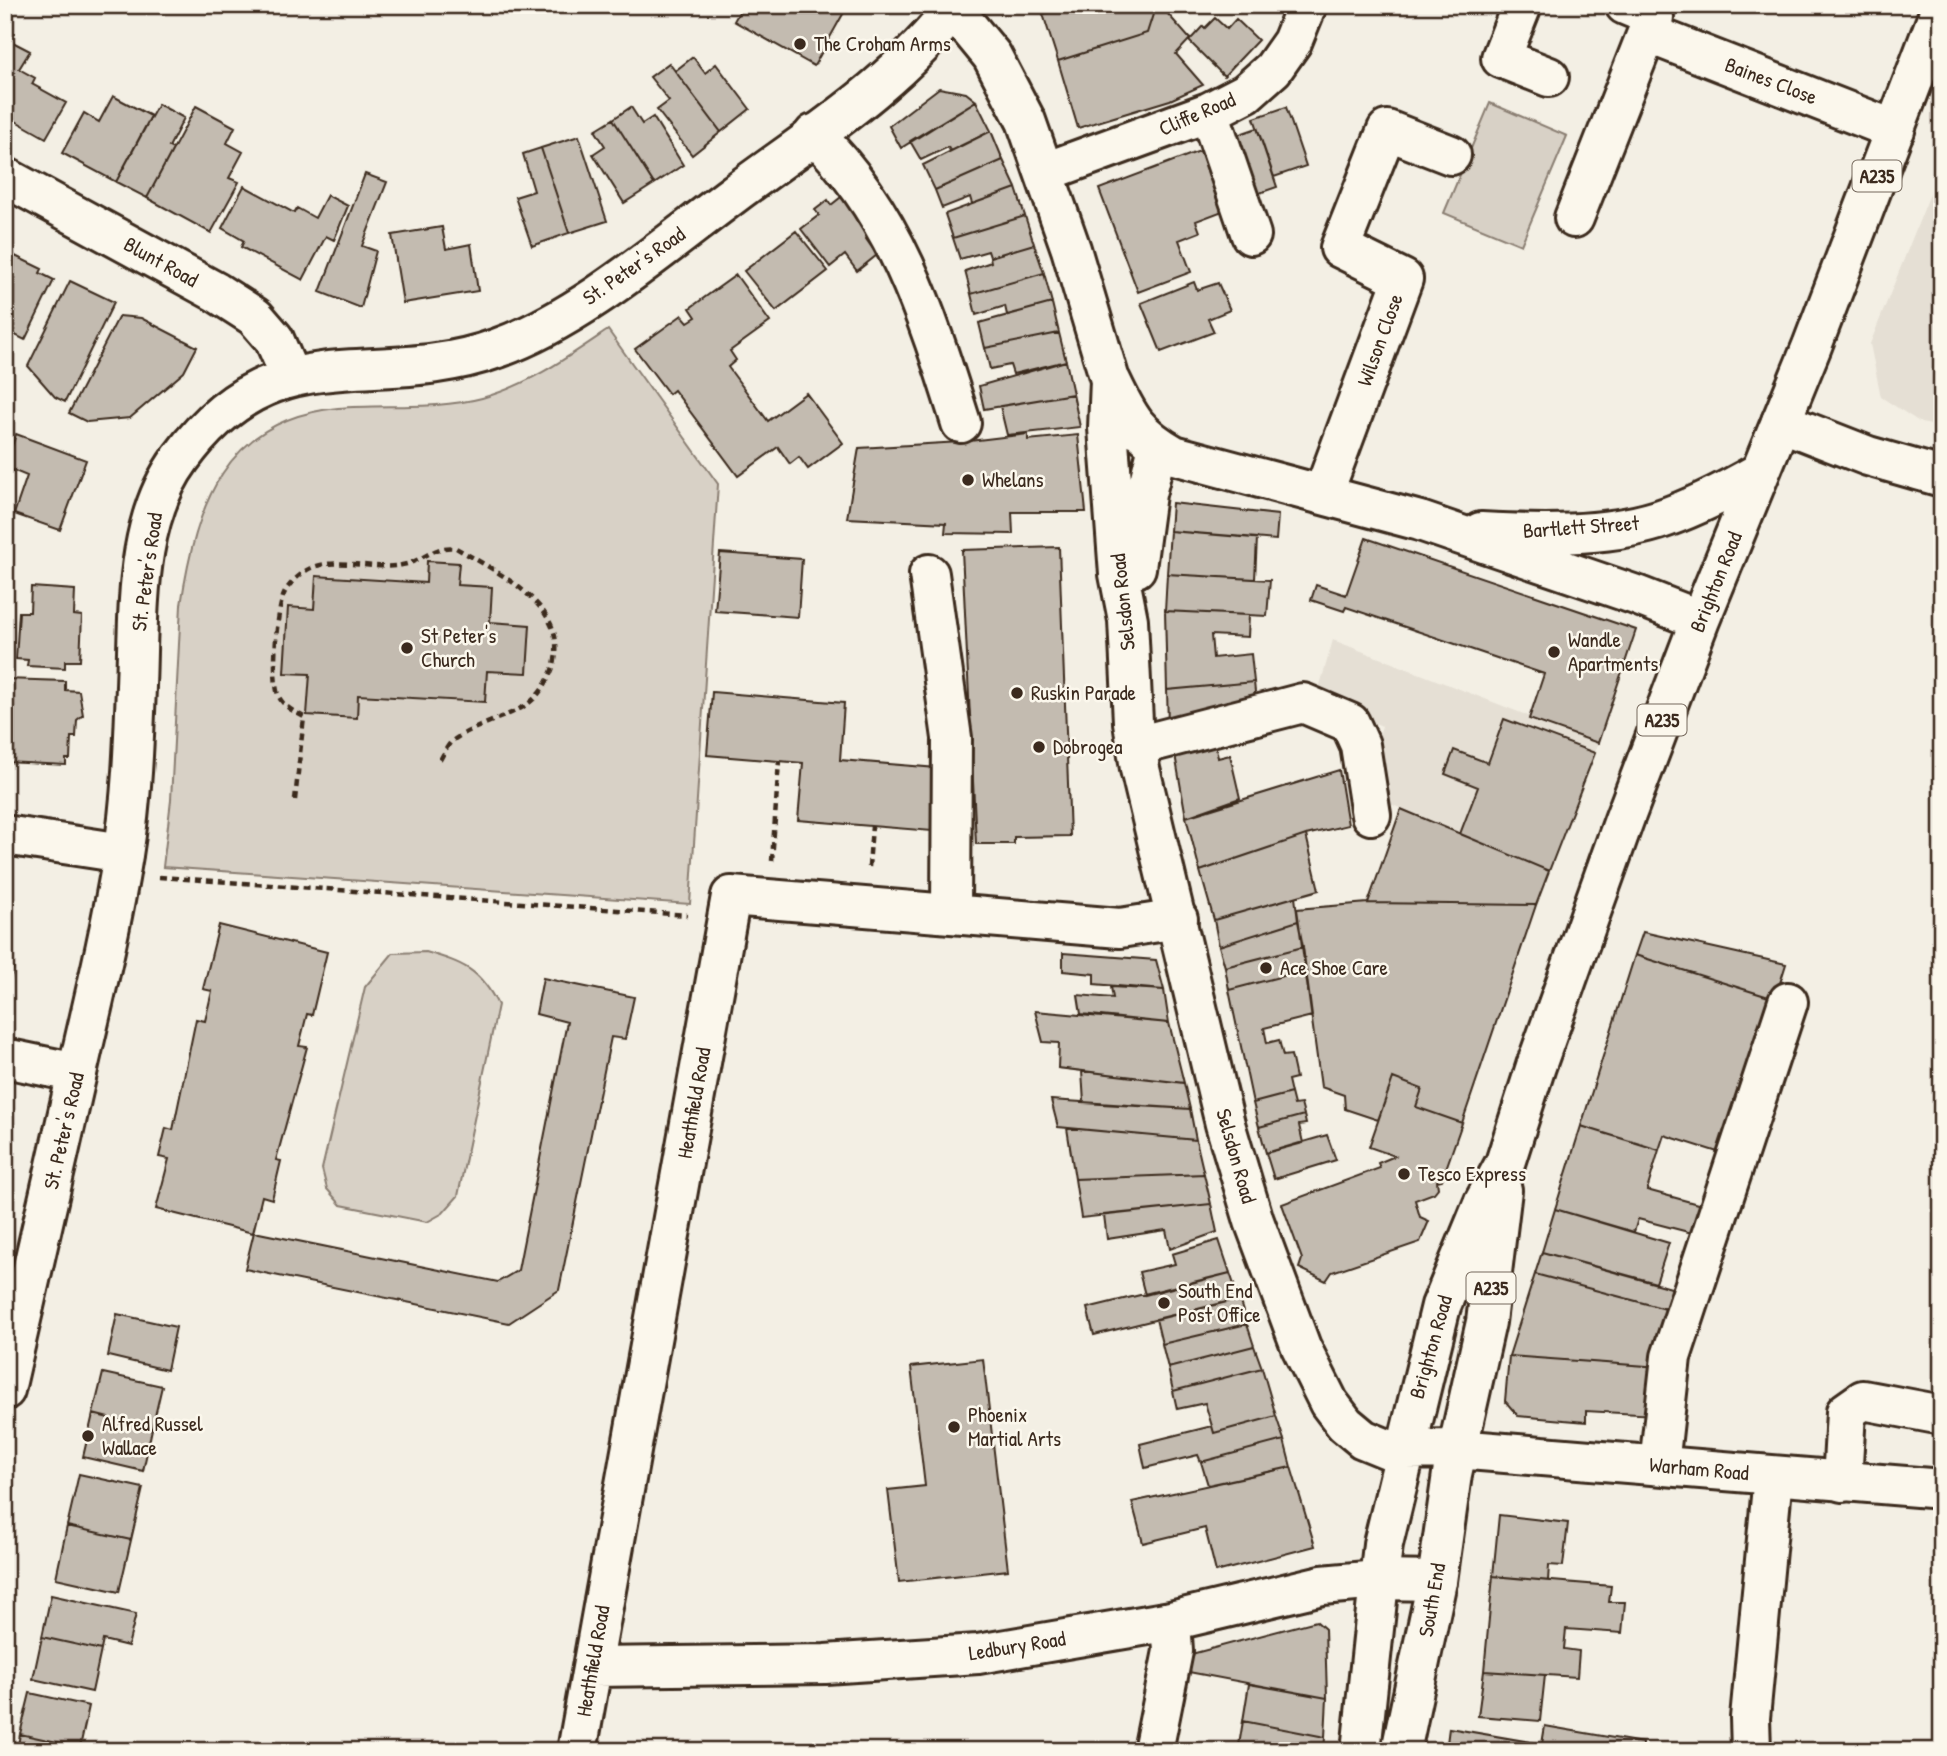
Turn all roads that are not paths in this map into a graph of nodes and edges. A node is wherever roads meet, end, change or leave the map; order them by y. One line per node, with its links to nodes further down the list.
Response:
1 (1307, 5): 7 (main road, Cliffe Road)
2 (1522, 5): 6 (main road)
3 (1942, 5): 8 (main road, Brighton Road / A235)
4 (953, 6): 9 (main road, St. Peter's Road); 11 (main road, Selsdon Road)
5 (1636, 19): 8 (main road, Baines Close); 13 (main road, Baines Close)
6 (1549, 77)
7 (1209, 112): 11 (main road, Cliffe Road); 14 (main road)
8 (1895, 130): 17 (main road, Brighton Road / A235)
9 (814, 134): 15 (main road, St. Peter's Road); 18 (main road)
10 (1451, 155): 22 (main road, Wilson Close)
11 (1045, 172): 16 (main road, Selsdon Road)
12 (5, 177): 15 (main road, Blunt Road)
13 (1574, 218)
14 (1251, 235)
15 (290, 376): 30 (main road, St. Peter's Road)
16 (1110, 380): 19 (main road, Bartlett Street); 25 (main road, Selsdon Road)
17 (1781, 422): 20 (main road, Brighton Road / A235); 21 (main road)
18 (961, 423)
19 (1158, 446): 22 (main road, Bartlett Street); 25 (main road)
20 (1760, 472): 23 (main road, Bartlett Street); 26 (main road, Brighton Road / A235)
21 (1942, 477)
22 (1323, 494): 23 (main road, Bartlett Street)
23 (1434, 526): 26 (main road, Bartlett Street)
24 (929, 574): 31 (main road)
25 (1128, 620): 27 (main road, Selsdon Road)
26 (1700, 620): 36 (main road, Brighton Road / A235)
27 (1136, 746): 28 (main road); 32 (main road, Selsdon Road)
28 (1371, 815)
29 (5, 835): 30 (main road)
30 (123, 853): 35 (main road, St. Peter's Road)
31 (951, 914): 32 (main road, Heathfield Road); 48 (main road, Heathfield Road)
32 (1178, 919): 39 (main road, Selsdon Road)
33 (1788, 1002): 41 (main road)
34 (5, 1058): 35 (main road)
35 (77, 1073): 37 (main road, St. Peter's Road)
36 (1506, 1163): 39 (main road, Brighton Road / A235); 40 (main road, Brighton Road / A235)
37 (5, 1390)
38 (1942, 1415): 43 (main road)
39 (1408, 1434): 40 (main road, Warham Road); 45 (main road, A235)
40 (1457, 1449): 41 (main road, Warham Road); 46 (main road, South End / A235)
41 (1660, 1465): 42 (main road, Warham Road)
42 (1773, 1476): 43 (main road, Warham Road); 53 (main road)
43 (1842, 1482): 44 (main road, Warham Road)
44 (1942, 1489)
45 (1378, 1580): 46 (main road, Ledbury Road); 47 (main road, Ledbury Road); 51 (main road, A235)
46 (1437, 1581): 52 (main road, South End / A235)
47 (1171, 1621): 48 (main road, Ledbury Road); 50 (main road)
48 (593, 1667): 49 (main road, Heathfield Road)
49 (577, 1751)
50 (1153, 1751)
51 (1362, 1751)
52 (1401, 1751)
53 (1751, 1751)

